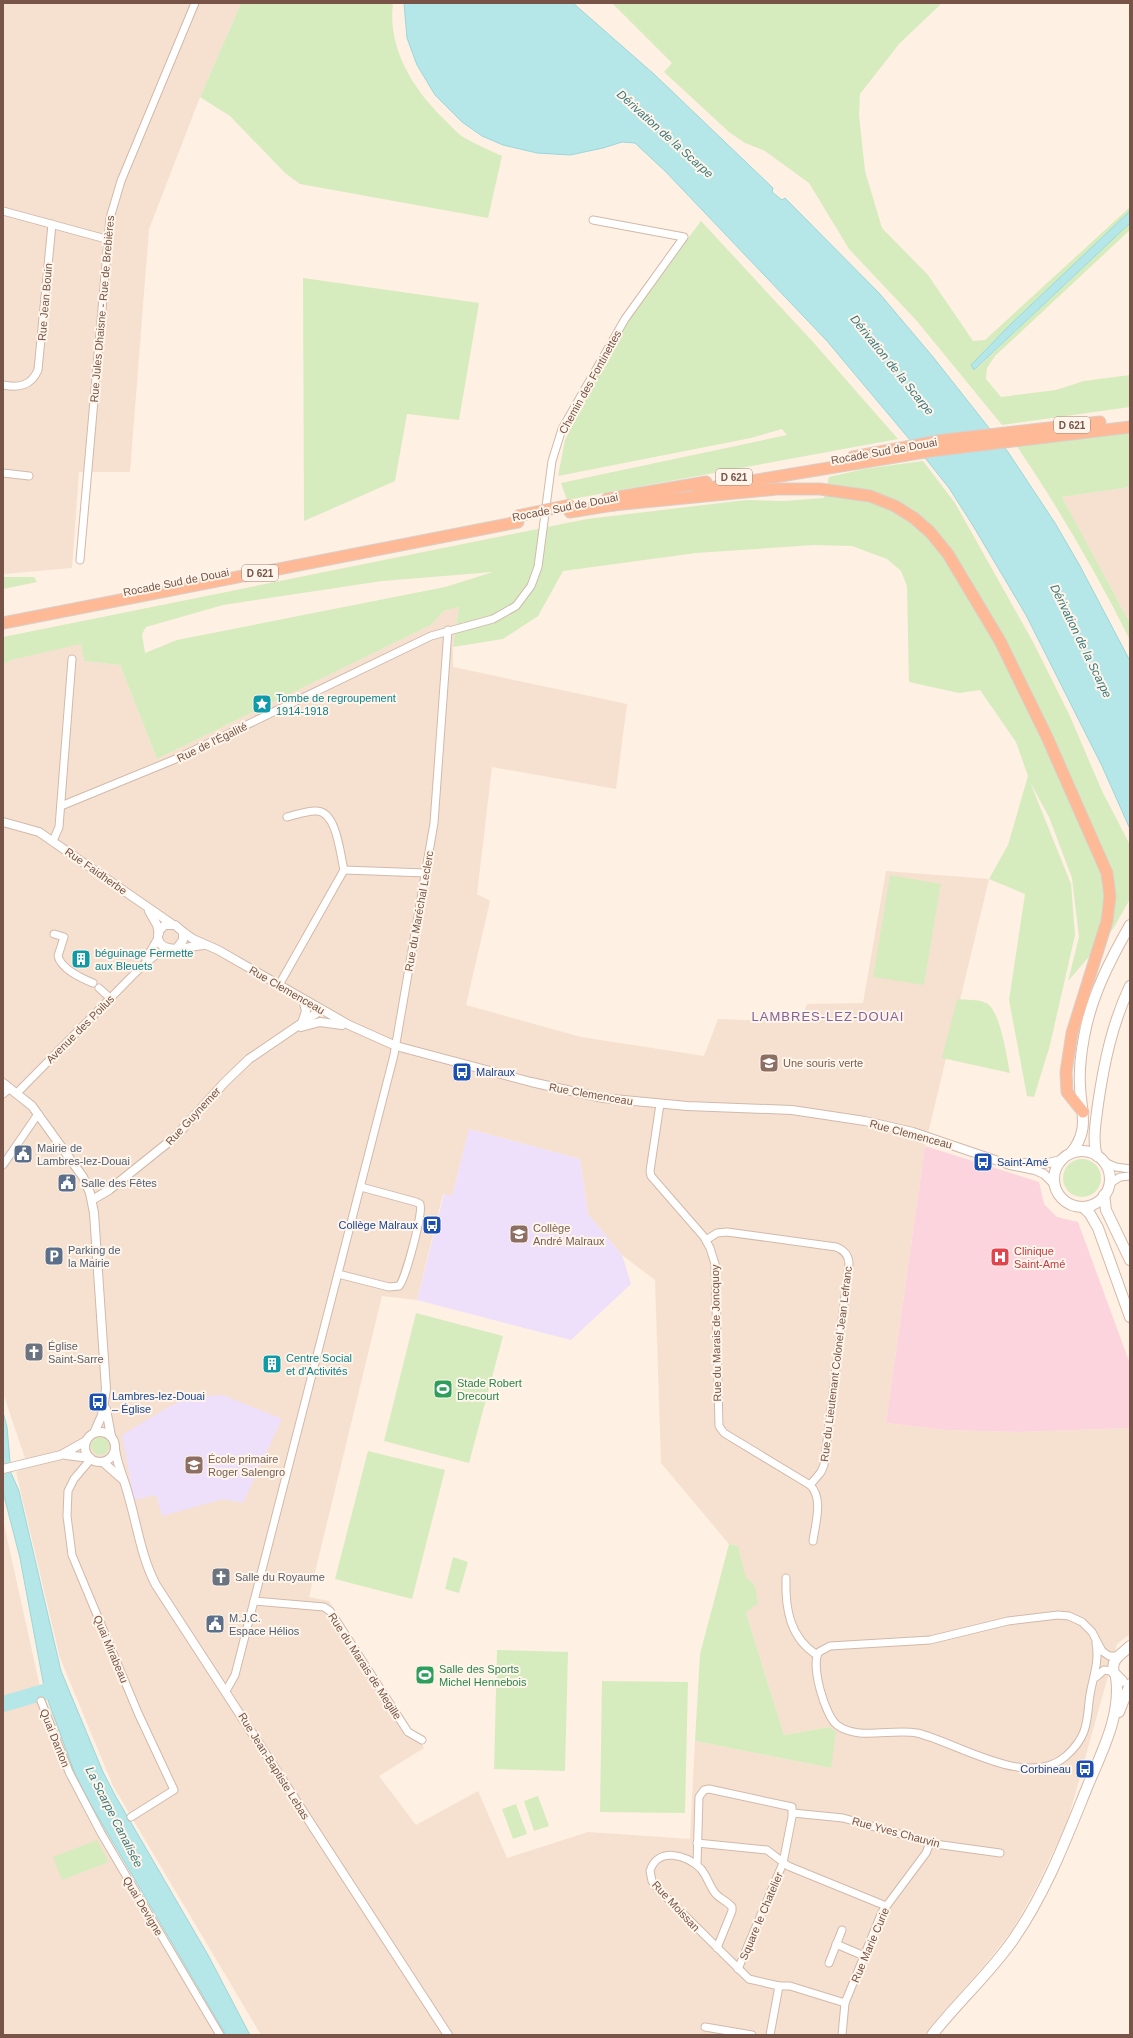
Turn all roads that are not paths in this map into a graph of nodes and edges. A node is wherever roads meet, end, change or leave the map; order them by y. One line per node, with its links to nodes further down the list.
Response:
1 (195, 3): 5 (street, Rue Jules Dhaisne - Rue de Brebières)
2 (3, 211): 4 (street)
3 (593, 220): 19 (street, Chemin des Fontinettes)
4 (52, 224): 5 (street); 6 (street, Rue Jean Bouin)
5 (106, 239): 16 (street, Rue Jules Dhaisne - Rue de Brebières)
6 (3, 385)
7 (1130, 420): 9 (highway, Rocade Sud de Douai / D 621)
8 (1130, 427): 9 (highway, Rocade Sud de Douai / D 621)
9 (1016, 435): 10 (highway, Rocade Sud de Douai / D 621)
10 (901, 452): 13 (highway, Rocade Sud de Douai / D 621); 14 (highway, Rocade Sud de Douai / D 621)
11 (3, 473): 12 (street)
12 (29, 476)
13 (613, 505): 14 (highway, Rocade Sud de Douai / D 621); 51 (highway)
14 (570, 509): 15 (highway, Rocade Sud de Douai / D 621)
15 (518, 519): 17 (highway, Rocade Sud de Douai / D 621); 18 (highway, Rocade Sud de Douai / D 621)
16 (80, 560)
17 (3, 616)
18 (3, 623)
19 (448, 630): 21 (street, Rue de l'Égalité); 26 (street, Rue du Maréchal Leclerc)
20 (72, 660): 21 (street)
21 (61, 806): 24 (street)
22 (287, 817): 25 (street)
23 (3, 822): 24 (street, Rue Faidherbe)
24 (53, 841): 27 (street, Rue Faidherbe)
25 (344, 870): 26 (street); 37 (street)
26 (426, 873): 47 (street, Rue du Maréchal Leclerc)
27 (138, 901): 28 (street, Rue Faidherbe); 32 (street, Rue Faidherbe)
28 (172, 924): 30 (street); 32 (street)
29 (1130, 925): 51 (main road)
30 (183, 932): 33 (street, Rue Clemenceau); 34 (street)
31 (54, 934): 36 (street)
32 (158, 936): 34 (street); 35 (street, Avenue des Poilus)
33 (204, 945): 34 (street, Rue Clemenceau); 37 (street, Rue Clemenceau)
34 (173, 948): 35 (street, Avenue des Poilus)
35 (143, 965): 40 (street, Avenue des Poilus)
36 (93, 983)
37 (279, 985): 41 (street, Rue Clemenceau)
38 (1130, 986): 54 (main road)
39 (99, 988): 40 (street)
40 (110, 998): 48 (street, Avenue des Poilus)
41 (303, 999): 42 (street, Rue Clemenceau); 44 (street)
42 (322, 1010): 43 (street); 44 (street, Rue Guynemer); 45 (street, Rue Clemenceau)
43 (315, 1023): 45 (street, Rue Guynemer); 46 (street, Rue Guynemer)
44 (301, 1024): 46 (street, Rue Guynemer)
45 (354, 1028): 47 (street, Rue Clemenceau)
46 (292, 1030): 64 (street, Rue Guynemer)
47 (396, 1046): 50 (street, Rue Clemenceau); 62 (street, Rue du Maréchal Leclerc)
48 (10, 1088): 49 (street, Avenue des Poilus); 52 (street)
49 (3, 1094)
50 (660, 1104): 56 (street, Rue Clemenceau); 66 (street, Rue du Marais de Joncquoy)
51 (1083, 1112): 53 (main road)
52 (38, 1114): 57 (street); 64 (street)
53 (1071, 1153): 54 (main road); 55 (main road)
54 (1101, 1159): 58 (street); 61 (main road)
55 (1061, 1160): 56 (street, Rue Clemenceau); 60 (main road)
56 (1002, 1161): 60 (street, Rue Clemenceau)
57 (3, 1166)
58 (1130, 1169)
59 (1130, 1176): 61 (street)
60 (1054, 1184): 65 (main road)
61 (1109, 1184): 63 (main road)
62 (361, 1187): 68 (street, Rue du Maréchal Leclerc); 68 (street)
63 (1104, 1195): 65 (main road); 67 (main road)
64 (92, 1200): 70 (street)
65 (1083, 1207): 69 (main road)
66 (706, 1240): 79 (street, Rue du Marais de Joncquoy); 79 (street, Rue du Lieutenant Colonel Jean Lefranc)
67 (1130, 1260)
68 (338, 1274): 83 (street, Rue du Maréchal Leclerc)
69 (1130, 1317)
70 (105, 1398): 71 (street); 72 (street)
71 (94, 1433): 72 (street); 73 (street)
72 (111, 1436): 74 (street)
73 (86, 1441): 75 (street); 76 (street)
74 (115, 1449): 77 (street); 80 (street, Rue Jean-Baptiste Lebas)
75 (61, 1455): 76 (street); 78 (street)
76 (90, 1459): 77 (street); 97 (street, Quai Mirabeau)
77 (103, 1462): 80 (street, Rue Jean-Baptiste Lebas)
78 (3, 1469)
79 (810, 1485): 81 (street)
80 (126, 1486): 91 (street, Rue Jean-Baptiste Lebas)
81 (813, 1541)
82 (786, 1578): 86 (street)
83 (254, 1601): 91 (street, Rue du Maréchal Leclerc); 94 (street, Rue du Marais de Megille)
84 (1096, 1643): 86 (street); 87 (street); 89 (street)
85 (1130, 1646): 87 (main road)
86 (817, 1655): 89 (street)
87 (1123, 1655): 88 (main road)
88 (1115, 1675): 89 (street); 90 (main road); 93 (main road)
89 (1094, 1679)
90 (1130, 1683): 93 (main road)
91 (226, 1691): 114 (street, Rue Jean-Baptiste Lebas)
92 (40, 1701): 95 (street, Quai Danton)
93 (1107, 1738): 118 (main road)
94 (422, 1740)
95 (71, 1776): 113 (street, Quai Devigne)
96 (793, 1813): 98 (street); 99 (street, Rue Yves Chauvin); 101 (street, Square le Chatelier)
97 (131, 1817)
98 (697, 1843): 101 (street); 102 (street)
99 (930, 1843): 100 (street, Rue Yves Chauvin); 103 (street, Rue Marie Curie)
100 (1000, 1853)
101 (783, 1864): 103 (street); 109 (street, Square le Chatelier)
102 (697, 1865): 106 (street, Rue Moissan); 106 (street, Rue Moissan)
103 (886, 1906): 107 (street, Rue Marie Curie)
104 (842, 1930): 105 (street)
105 (836, 1944): 107 (street); 108 (street)
106 (717, 1948): 109 (street, Rue Moissan)
107 (864, 1956): 111 (street, Rue Marie Curie)
108 (829, 1963)
109 (738, 1969): 110 (street, Rue Moissan)
110 (779, 1986): 111 (street, Rue Moissan); 116 (street)
111 (845, 2003): 117 (street, Rue Marie Curie)
112 (705, 2027): 115 (street)
113 (220, 2035)
114 (448, 2035)
115 (752, 2035)
116 (770, 2035)
117 (842, 2035)
118 (932, 2035)

